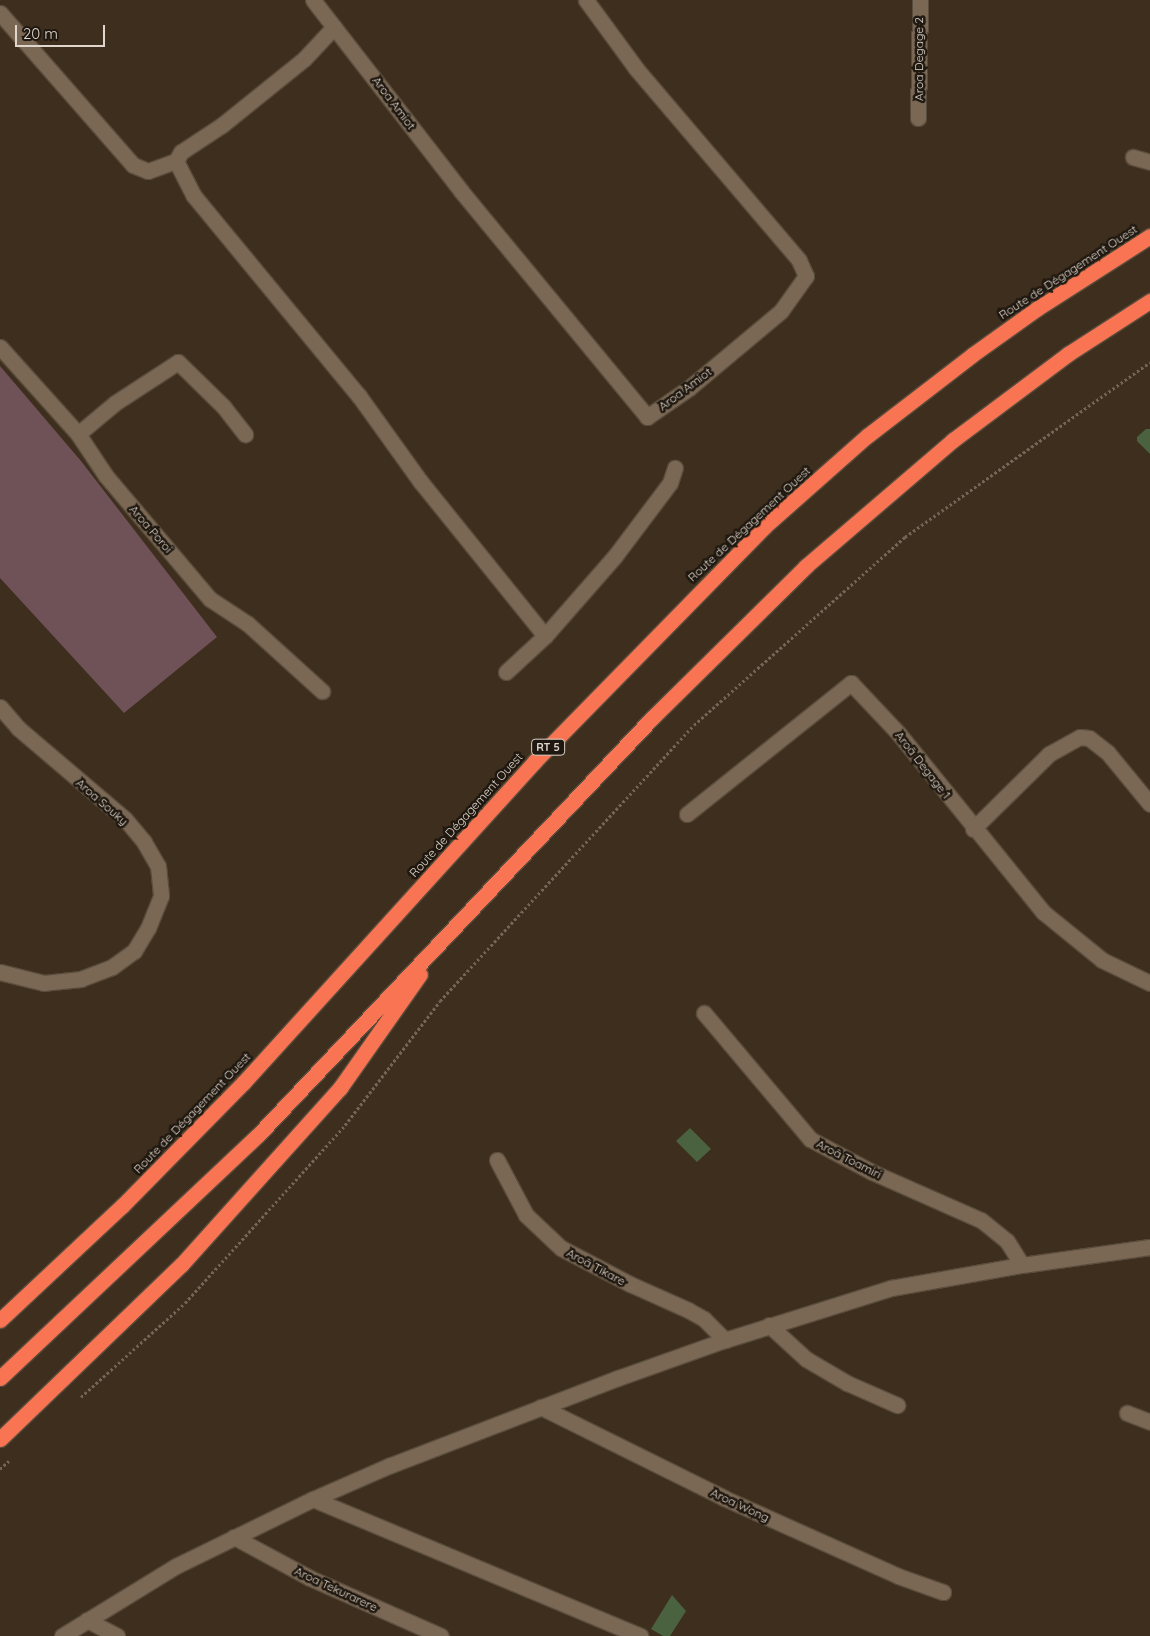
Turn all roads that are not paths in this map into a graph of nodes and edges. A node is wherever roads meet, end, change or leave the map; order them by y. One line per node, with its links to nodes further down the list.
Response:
1 (313, 0): 5 (street, Aroa Amiot)
2 (586, 0): 5 (street, Aroa Amiot)
3 (920, 0): 6 (street, Aroa Degage 2)
4 (0, 13): 8 (street)
5 (334, 27): 8 (street)
6 (918, 118)
7 (1133, 156): 9 (street)
8 (176, 161): 16 (street)
9 (1150, 162)
10 (1150, 236): 30 (highway, Route de Dégagement Ouest / RT 5)
11 (1150, 301): 23 (highway)
12 (0, 347): 13 (street, Aroa Poroi)
13 (78, 434): 14 (street); 18 (street, Aroa Poroi)
14 (245, 434)
15 (674, 468): 16 (street)
16 (545, 636): 17 (street)
17 (506, 672)
18 (322, 691)
19 (0, 707): 24 (street, Aroa Souky)
20 (1150, 804): 22 (street)
21 (686, 814): 22 (street, Aroā Degage 1)
22 (973, 829): 25 (street, Aroā Degage 1)
23 (437, 946): 33 (highway); 38 (highway)
24 (0, 972)
25 (1150, 983)
26 (704, 1013): 29 (street, Aroā Toamiri)
27 (497, 1160): 32 (street, Aroā Tikare)
28 (1150, 1247): 29 (street)
29 (1022, 1265): 31 (street)
30 (0, 1320)
31 (769, 1326): 32 (street); 34 (street)
32 (725, 1340): 35 (street)
33 (0, 1378)
34 (897, 1405)
35 (542, 1407): 39 (street); 41 (street, Aroa Wong)
36 (1127, 1413): 37 (street)
37 (1150, 1422)
38 (0, 1439)
39 (313, 1499): 40 (street); 46 (street)
40 (234, 1537): 42 (street); 45 (street, Aroa Tekurarere)
41 (944, 1592)
42 (87, 1620): 43 (street); 44 (street)
43 (62, 1636)
44 (117, 1636)
45 (442, 1636)
46 (640, 1636)

